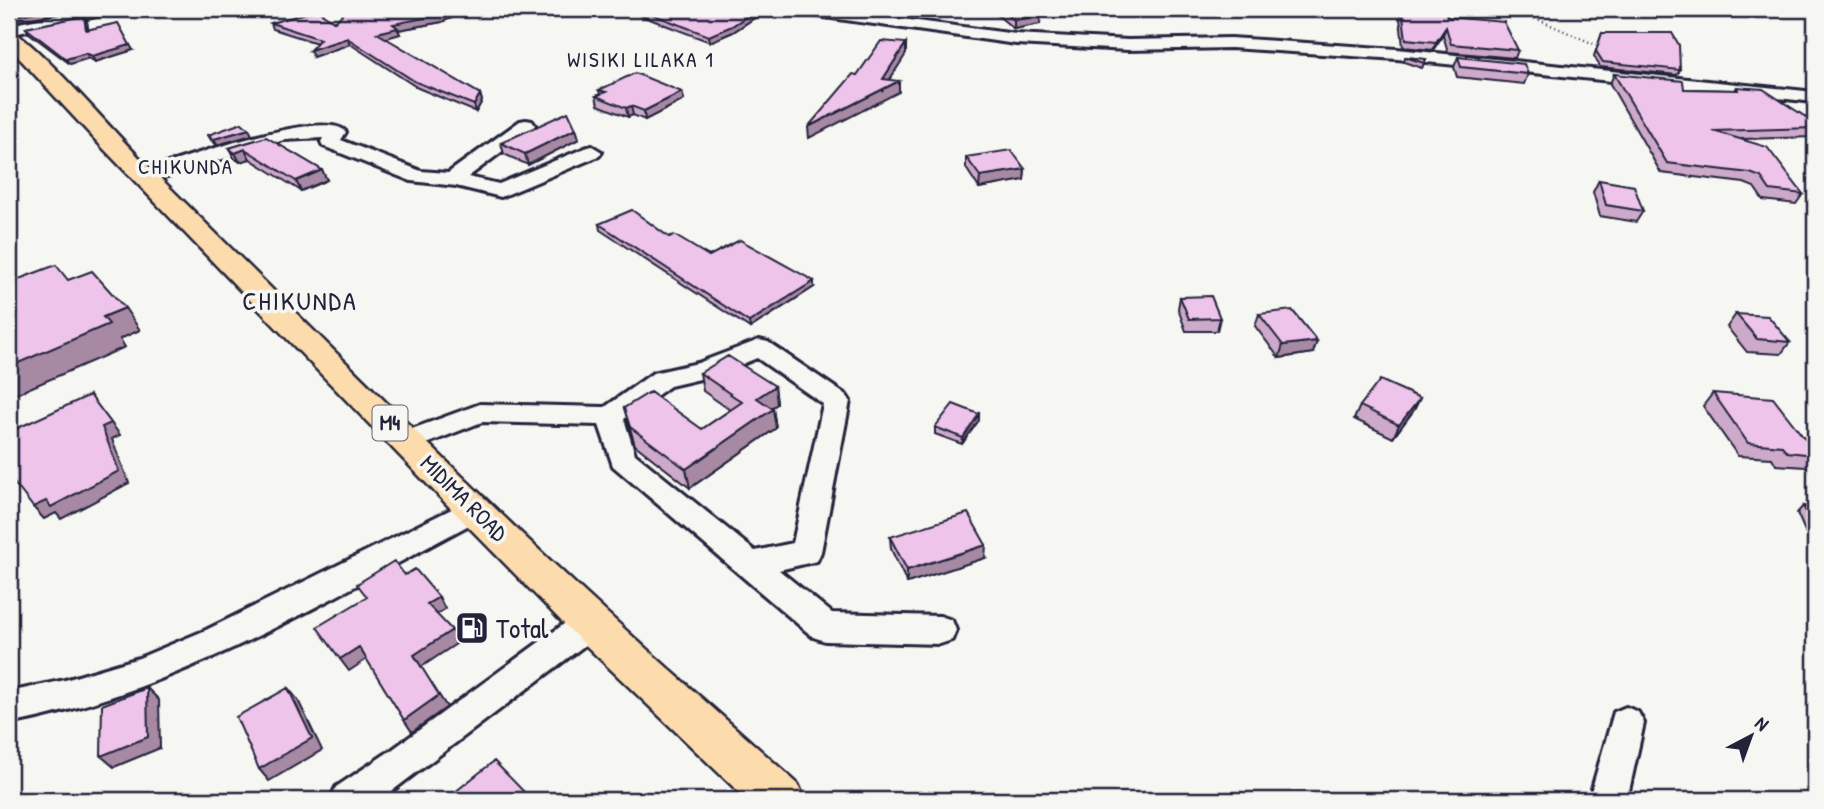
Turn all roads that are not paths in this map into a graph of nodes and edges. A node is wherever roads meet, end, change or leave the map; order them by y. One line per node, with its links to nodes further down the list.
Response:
1 (110, 9): 3 (street)
2 (796, 9): 5 (street)
3 (9, 30)
4 (9, 36): 8 (main road, MIDIMA ROAD / M4)
5 (1815, 97)
6 (526, 125): 9 (street)
7 (592, 152): 9 (street)
8 (145, 177): 9 (street); 11 (main road, MIDIMA ROAD / M4)
9 (459, 180)
10 (610, 416): 11 (street); 13 (street); 13 (street)
11 (408, 441): 12 (main road, MIDIMA ROAD / M4)
12 (474, 509): 14 (main road, MIDIMA ROAD / M4); 16 (street)
13 (751, 564): 15 (street)
14 (590, 622): 18 (street); 19 (main road, MIDIMA ROAD / M4)
15 (940, 630)
16 (9, 708)
17 (1626, 723): 20 (street)
18 (349, 800)
19 (781, 800)
20 (1614, 800)

